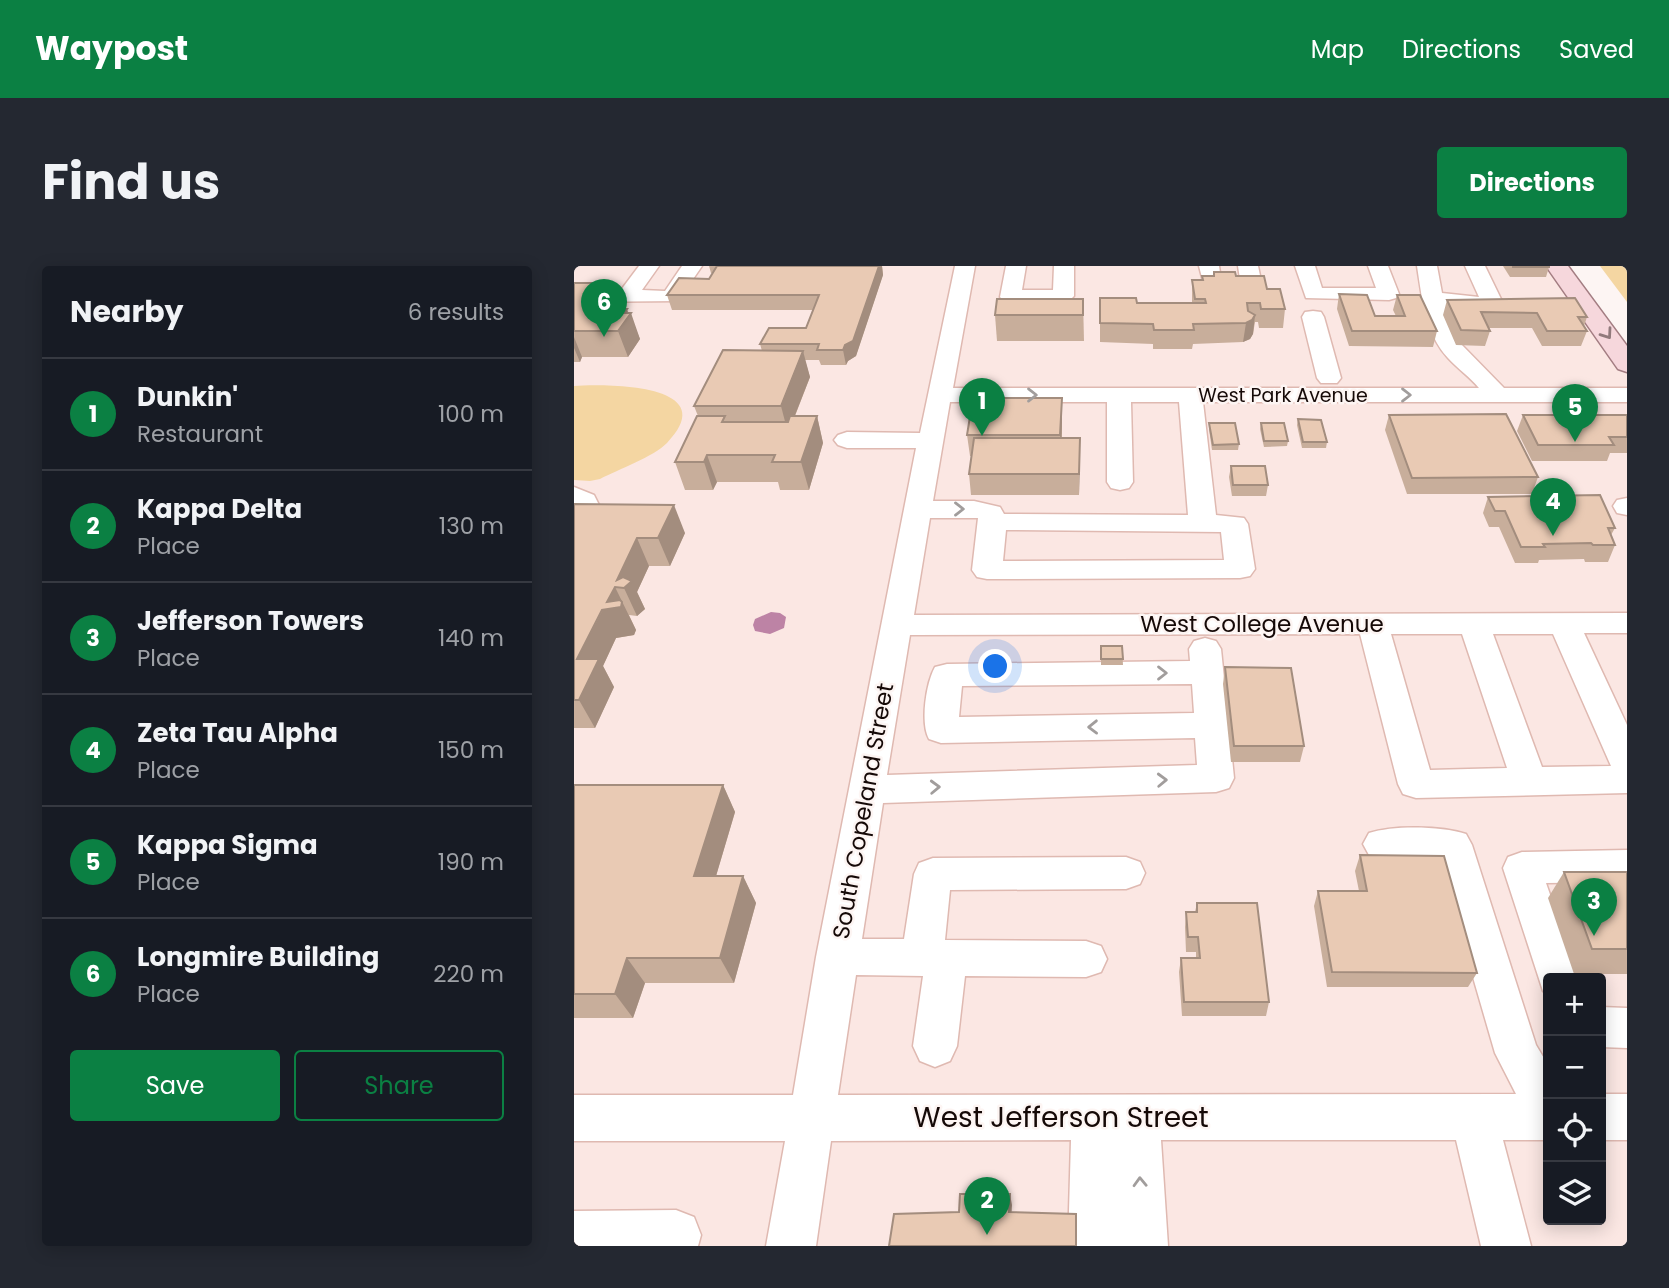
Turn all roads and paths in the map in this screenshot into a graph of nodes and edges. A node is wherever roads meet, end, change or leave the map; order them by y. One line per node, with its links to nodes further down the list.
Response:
1 (649, 266): 15 (street)
2 (692, 266): 15 (street)
3 (965, 266): 26 (street, South Copeland Street)
4 (1016, 266): 5 (street)
5 (1065, 266)
6 (1209, 266): 7 (street)
7 (1248, 266)
8 (1305, 266): 9 (street)
9 (1378, 266)
10 (1427, 266): 16 (street)
11 (1475, 266): 17 (street)
12 (1557, 266): 20 (main road)
13 (1582, 266): 22 (main road)
14 (574, 296): 15 (street)
15 (626, 297)
16 (1433, 298): 17 (street); 28 (street)
17 (1493, 305): 18 (street)
18 (1517, 306)
19 (1559, 306): 20 (street)
20 (1587, 307): 23 (main road, one-way to 23)
21 (1313, 317): 24 (street)
22 (1627, 328)
23 (1627, 363)
24 (1329, 378): 27 (street, West Park Avenue); 28 (street, West Park Avenue)
25 (1627, 378): 28 (street, West Park Avenue)
26 (941, 386): 27 (street, West Park Avenue); 33 (street, South Copeland Street)
27 (1064, 386): 29 (street, West Park Avenue)
28 (1491, 386): 30 (street, West Park Avenue); 31 (street, West Park Avenue, one-way to 28)
29 (1119, 395): 31 (street, West Park Avenue); 34 (street)
30 (1627, 395)
31 (1191, 407): 39 (street)
32 (847, 440): 33 (street)
33 (930, 441): 36 (street, South Copeland Street)
34 (1120, 481)
35 (574, 495): 37 (street)
36 (918, 510): 38 (street, one-way to 38); 48 (street, South Copeland Street)
37 (574, 520)
38 (993, 523): 39 (street); 40 (street)
39 (1203, 523): 40 (street)
40 (1122, 570): 42 (street)
41 (1051, 624): 42 (street, West College Avenue); 48 (street, West College Avenue); 50 (street)
42 (1123, 624): 43 (street, West College Avenue)
43 (1202, 624): 44 (street, West College Avenue); 49 (street)
44 (1373, 624): 45 (street, West College Avenue); 54 (street)
45 (1474, 624): 46 (street, West College Avenue); 54 (street)
46 (1564, 624): 47 (street, West College Avenue); 52 (street)
47 (1627, 624)
48 (896, 625): 55 (street, South Copeland Street)
49 (1206, 672): 50 (street, one-way to 49); 51 (street)
50 (1059, 673): 51 (street, one-way to 50)
51 (1210, 725): 55 (street, one-way to 51)
52 (1627, 763)
53 (1627, 779): 54 (street)
54 (1528, 781)
55 (867, 790): 59 (street, South Copeland Street)
56 (1382, 844): 66 (street)
57 (1627, 866): 62 (street)
58 (1126, 873): 60 (street)
59 (837, 957): 60 (street); 69 (street, South Copeland Street)
60 (934, 958): 61 (street); 65 (street)
61 (1086, 959)
62 (1556, 973)
63 (1606, 1027): 64 (street)
64 (1627, 1027)
65 (936, 1046)
66 (1543, 1101)
67 (1474, 1116): 68 (street, West Jefferson Street); 70 (street, West Jefferson Street); 77 (street)
68 (1543, 1116)
69 (810, 1117): 70 (street, West Jefferson Street); 71 (street, West Jefferson Street); 74 (street, South Copeland Street)
70 (1116, 1117): 75 (street); 76 (street, one-way to 70)
71 (574, 1118)
72 (574, 1236): 73 (street)
73 (673, 1246)
74 (791, 1246)
75 (1093, 1246)
76 (1143, 1246)
77 (1506, 1246)

